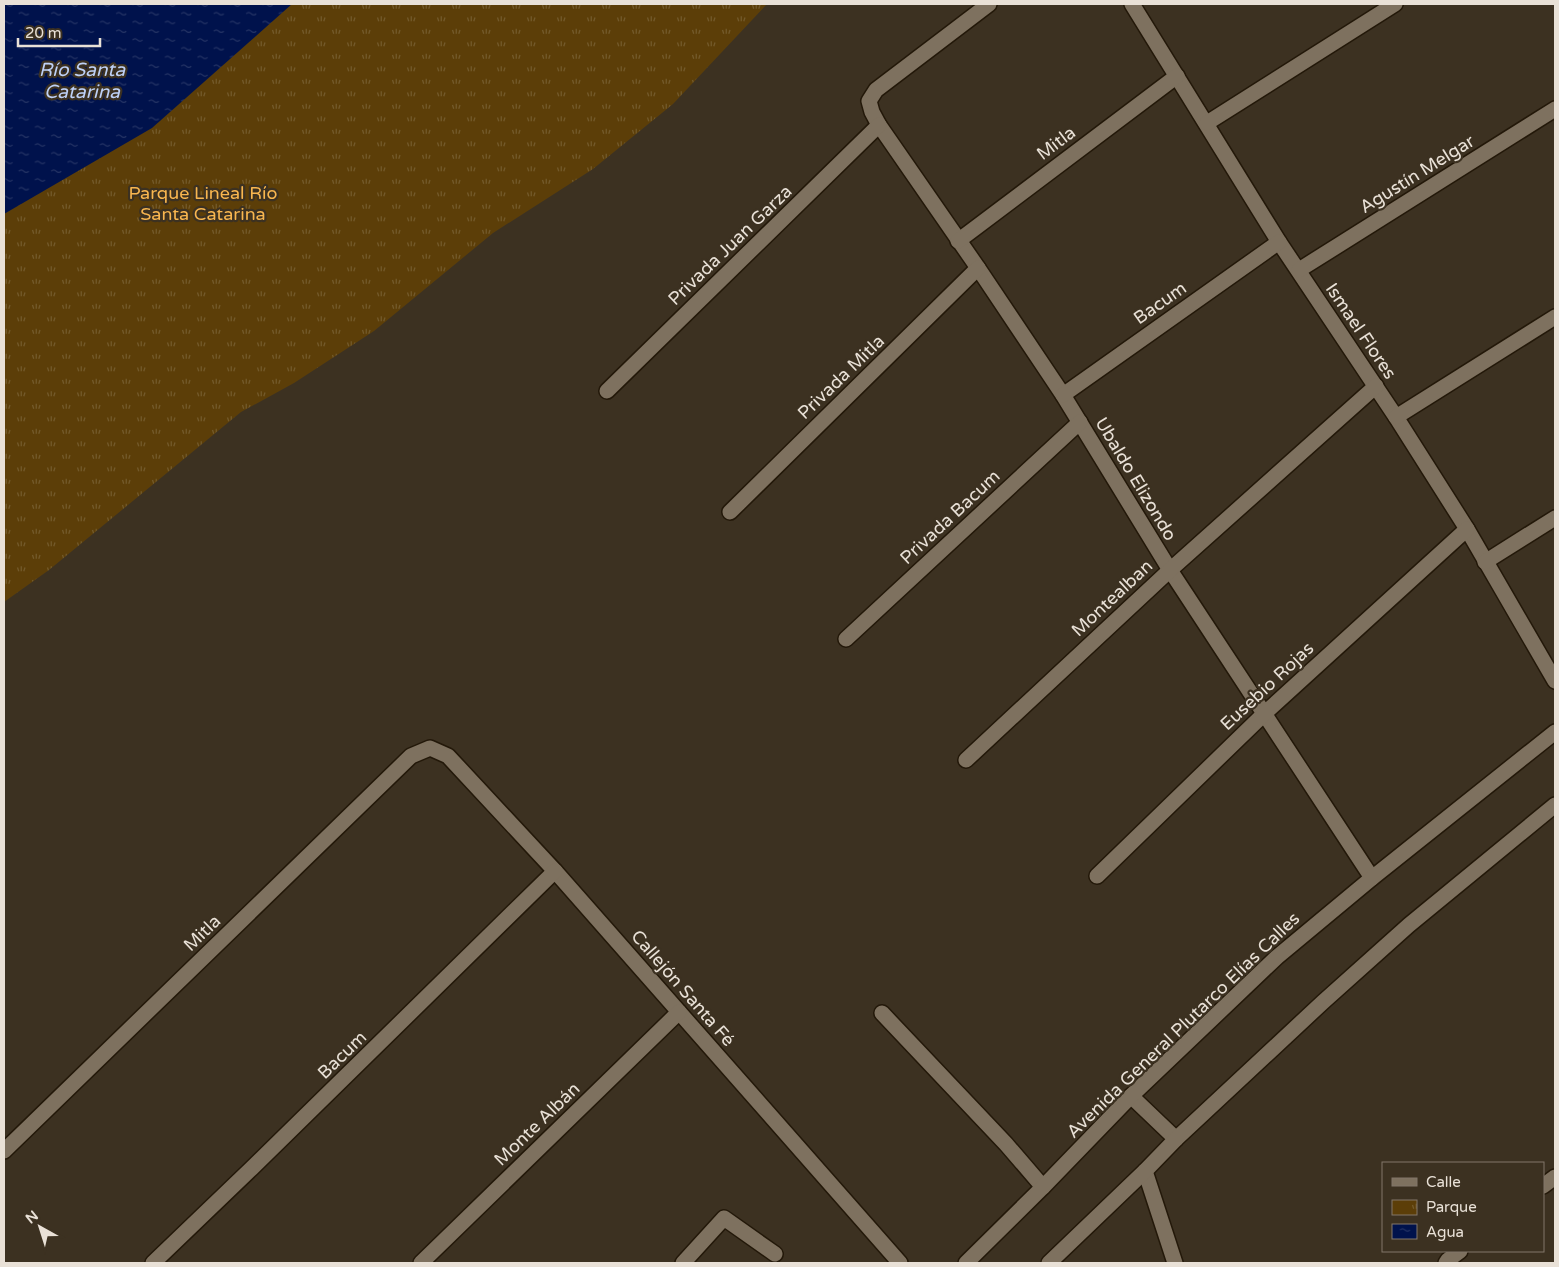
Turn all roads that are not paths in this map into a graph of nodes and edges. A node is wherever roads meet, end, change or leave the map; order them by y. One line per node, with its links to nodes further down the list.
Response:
1 (989, 4): 7 (street, Ubaldo Elizondo)
2 (1132, 4): 4 (street, Ismael Flores)
3 (1395, 4): 6 (street)
4 (1178, 76): 6 (street, Ismael Flores); 8 (street, Mitla)
5 (1555, 109): 11 (street, Agustín Melgar)
6 (1207, 124): 9 (street, Ismael Flores)
7 (879, 125): 8 (street, Ubaldo Elizondo); 14 (street, Privada Juan Garza)
8 (958, 241): 10 (street, Ubaldo Elizondo)
9 (1279, 242): 11 (street, Ismael Flores); 15 (street, Bacum)
10 (978, 268): 15 (street, Ubaldo Elizondo); 18 (street, Privada Mitla)
11 (1299, 270): 13 (street, Ismael Flores)
12 (1555, 317): 16 (street)
13 (1376, 386): 16 (street, Ismael Flores); 22 (street, Montealban)
14 (607, 391)
15 (1063, 395): 17 (street, Ubaldo Elizondo)
16 (1396, 417): 20 (street, Ismael Flores)
17 (1080, 422): 22 (street, Ubaldo Elizondo); 23 (street, Privada Bacum)
18 (730, 512)
19 (1555, 518): 21 (street)
20 (1467, 530): 21 (street, Ismael Flores); 25 (street, Eusebio Rojas)
21 (1485, 562): 24 (street, Ismael Flores)
22 (1170, 570): 25 (street, Ubaldo Elizondo); 28 (street, Montealban)
23 (846, 639)
24 (1555, 681)
25 (1265, 713): 31 (street, Eusebio Rojas); 32 (street, Ubaldo Elizondo)
26 (1555, 732): 32 (street, Avenida General Plutarco Elías Calles)
27 (430, 748): 30 (street, Callejón Santa Fé); 37 (street, Mitla)
28 (966, 760)
29 (1555, 805): 36 (street)
30 (555, 871): 33 (street, Callejón Santa Fé); 45 (street, Bacum)
31 (1097, 876)
32 (1372, 878): 35 (street, Avenida General Plutarco Elías Calles)
33 (680, 1012): 46 (street, Monte Albán); 48 (street, Callejón Santa Fé)
34 (882, 1013): 41 (street)
35 (1131, 1096): 36 (street); 41 (street, Avenida General Plutarco Elías Calles)
36 (1176, 1139): 38 (street)
37 (4, 1151)
38 (1145, 1171): 44 (street); 50 (street)
39 (1555, 1177): 40 (street)
40 (1544, 1185)
41 (1043, 1186): 49 (street, Avenida General Plutarco Elías Calles)
42 (1459, 1252): 51 (street)
43 (775, 1254): 47 (street)
44 (1172, 1262)
45 (153, 1263)
46 (421, 1263)
47 (683, 1263)
48 (900, 1263)
49 (966, 1263)
50 (1049, 1263)
51 (1446, 1263)

